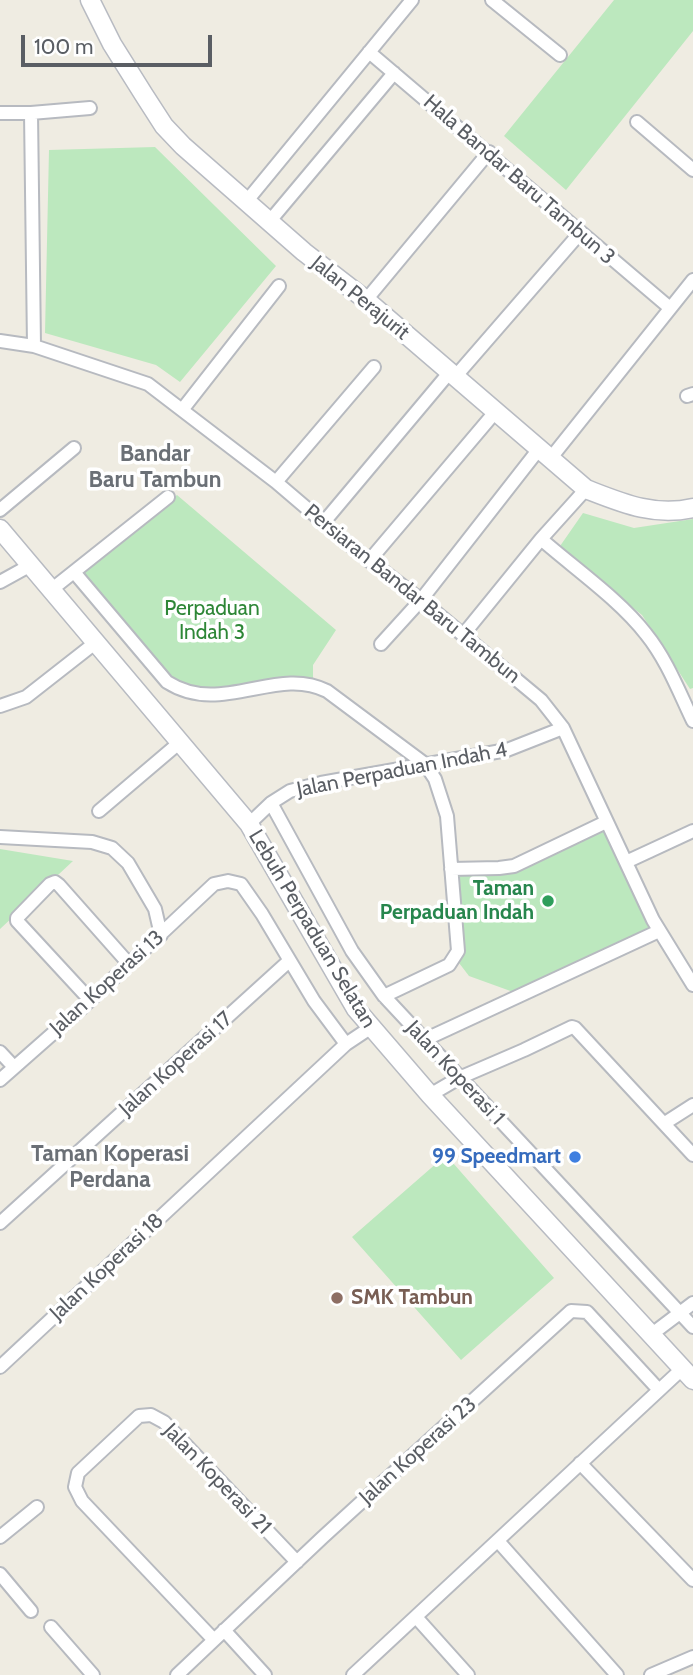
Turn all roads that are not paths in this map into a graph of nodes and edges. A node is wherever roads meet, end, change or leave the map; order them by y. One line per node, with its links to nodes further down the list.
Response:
1 (90, 0): 13 (street, Jalan Perajurit)
2 (412, 0): 4 (street)
3 (492, 0): 5 (street)
4 (369, 52): 6 (street, Hala Bandar Baru Tambun 3); 13 (street)
5 (560, 55)
6 (394, 73): 11 (street, Hala Bandar Baru Tambun 3); 14 (street)
7 (90, 108): 9 (street)
8 (0, 113): 9 (street)
9 (30, 113): 21 (street)
10 (637, 122): 12 (street)
11 (489, 152): 15 (street, Hala Bandar Baru Tambun 3); 18 (street)
12 (693, 170)
13 (246, 202): 14 (street, Jalan Perajurit)
14 (269, 222): 18 (street, Jalan Perajurit)
15 (580, 233): 19 (street, Hala Bandar Baru Tambun 3); 23 (street)
16 (693, 280): 19 (street)
17 (279, 286): 24 (street)
18 (366, 300): 23 (street, Jalan Perajurit)
19 (670, 308): 27 (street)
20 (0, 341): 21 (street, Persiaran Bandar Baru Tambun)
21 (34, 346): 24 (street, Persiaran Bandar Baru Tambun)
22 (374, 367): 28 (street)
23 (452, 375): 25 (street, Jalan Perajurit); 33 (street)
24 (182, 410): 28 (street, Persiaran Bandar Baru Tambun)
25 (496, 411): 27 (street, Jalan Perajurit); 36 (street)
26 (74, 448): 32 (street)
27 (544, 454): 29 (street, Jalan Perajurit); 41 (street)
28 (276, 482): 33 (street, Persiaran Bandar Baru Tambun)
29 (586, 489): 31 (street, Jalan Perajurit); 35 (street)
30 (168, 497): 38 (street)
31 (693, 508)
32 (0, 510)
33 (324, 522): 36 (street, Persiaran Bandar Baru Tambun)
34 (0, 529): 37 (street, Lebuh Perpaduan Selatan)
35 (541, 539): 42 (street); 46 (street)
36 (369, 561): 41 (street, Persiaran Bandar Baru Tambun)
37 (29, 566): 39 (street); 40 (street, Lebuh Perpaduan Selatan)
38 (74, 572): 40 (street); 51 (street)
39 (0, 582)
40 (51, 590): 43 (street, Lebuh Perpaduan Selatan)
41 (421, 600): 42 (street, Persiaran Bandar Baru Tambun); 44 (street)
42 (463, 635): 49 (street, Persiaran Bandar Baru Tambun)
43 (95, 643): 47 (street); 50 (street, Lebuh Perpaduan Selatan)
44 (381, 644)
45 (693, 690): 46 (street)
46 (680, 695): 48 (street)
47 (0, 706)
48 (693, 721)
49 (563, 728): 51 (street, Jalan Perpaduan Indah 4); 54 (street, Persiaran Bandar Baru Tambun)
50 (179, 743): 53 (street); 55 (street, Lebuh Perpaduan Selatan)
51 (425, 764): 52 (street, Jalan Perpaduan Indah 4); 59 (street)
52 (271, 803): 55 (street, Jalan Perpaduan Indah 4); 66 (street, Jalan Koperasi 1)
53 (99, 811)
54 (606, 822): 58 (street, Persiaran Bandar Baru Tambun); 59 (street)
55 (249, 824): 68 (street, Lebuh Perpaduan Selatan)
56 (693, 831): 58 (street)
57 (0, 837): 61 (street)
58 (626, 862): 60 (street, Persiaran Bandar Baru Tambun)
59 (451, 869): 66 (street)
60 (659, 931): 64 (street, Persiaran Bandar Baru Tambun); 69 (street)
61 (161, 935): 62 (street, Jalan Koperasi 13); 63 (street, Jalan Koperasi 13)
62 (289, 961): 70 (street); 79 (street, Jalan Koperasi 17)
63 (129, 964): 67 (street, Jalan Koperasi 13); 67 (street)
64 (687, 966): 65 (street, Persiaran Bandar Baru Tambun)
65 (693, 985)
66 (384, 996): 69 (street, Jalan Koperasi 1)
67 (90, 1000): 72 (street, Jalan Koperasi 13)
68 (370, 1028): 70 (street, Jalan Koperasi 18); 75 (street, Lebuh Perpaduan Selatan)
69 (424, 1040): 73 (street, Jalan Koperasi 1)
70 (346, 1044): 84 (street, Jalan Koperasi 18)
71 (0, 1052): 72 (street)
72 (14, 1067): 74 (street, Jalan Koperasi 13)
73 (459, 1078): 75 (street); 77 (street); 81 (street, Jalan Koperasi 1)
74 (0, 1080)
75 (430, 1095): 83 (street, Lebuh Perpaduan Selatan)
76 (693, 1105): 77 (street)
77 (665, 1123): 78 (street)
78 (693, 1155)
79 (0, 1223)
80 (693, 1303): 81 (street)
81 (679, 1312): 82 (street, Jalan Koperasi 1); 83 (street)
82 (693, 1327)
83 (652, 1334): 85 (street, Lebuh Perpaduan Selatan)
84 (0, 1367)
85 (688, 1374): 86 (street)
86 (659, 1390): 87 (street); 91 (street, Jalan Koperasi 23)
87 (580, 1463): 90 (street); 93 (street)
88 (37, 1507): 89 (street)
89 (0, 1537)
90 (498, 1541): 95 (street); 105 (street)
91 (297, 1562): 97 (street, Jalan Koperasi 23); 98 (street, Jalan Koperasi 21)
92 (0, 1574): 94 (street)
93 (693, 1580)
94 (31, 1611)
95 (416, 1617): 103 (street); 104 (street)
96 (51, 1627): 100 (street)
97 (224, 1630): 98 (street, Jalan Koperasi 23); 102 (street)
98 (214, 1640): 101 (street, Jalan Koperasi 23)
99 (693, 1657): 106 (street)
100 (93, 1675)
101 (177, 1675)
102 (265, 1675)
103 (353, 1675)
104 (468, 1675)
105 (617, 1675)
106 (651, 1675)

